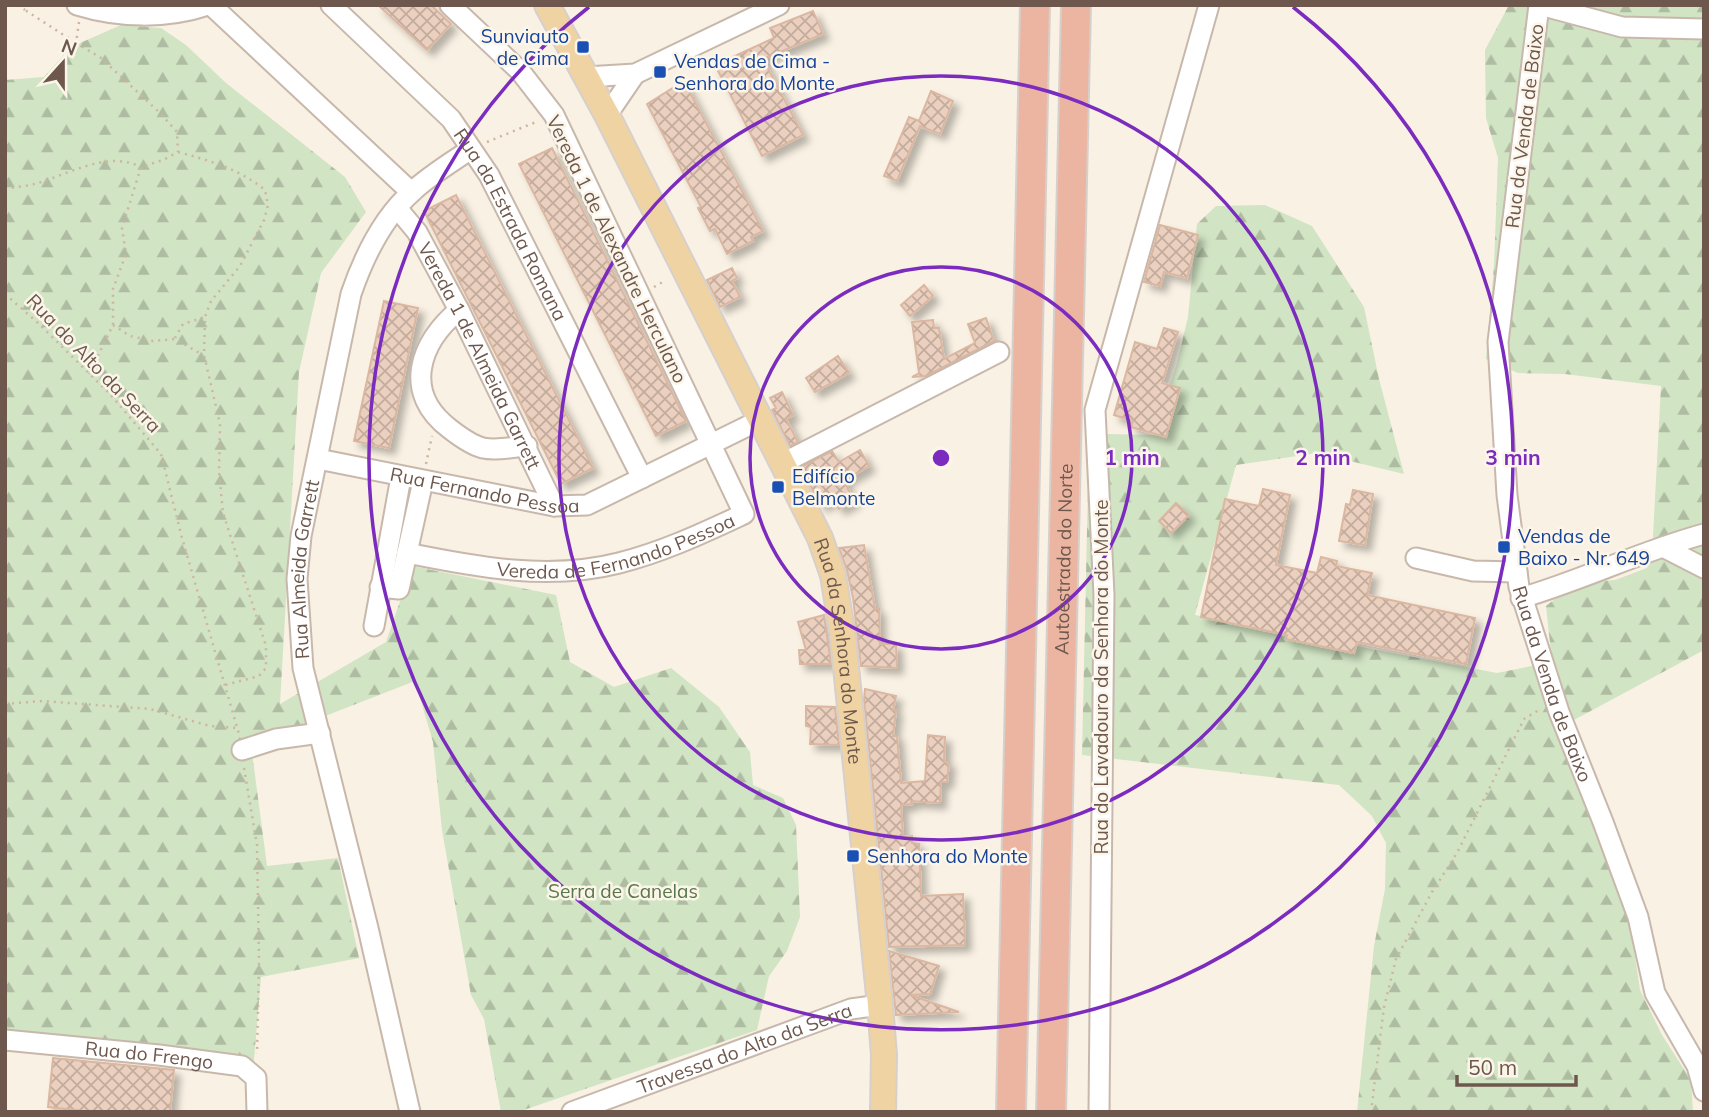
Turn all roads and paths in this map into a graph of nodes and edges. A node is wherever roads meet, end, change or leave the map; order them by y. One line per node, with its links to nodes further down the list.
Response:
1 (18, 5): 13 (path)
2 (28, 5): 13 (path)
3 (210, 5): 12 (street); 24 (street)
4 (331, 5): 20 (street, Rua da Estrada Romana)
5 (450, 5): 18 (street, Vereda 1 de Alexandre Herculano)
6 (547, 5): 17 (main road, Rua da Senhora do Monte)
7 (779, 5): 16 (street)
8 (1035, 5): 71 (highway, Autoestrada do Norte)
9 (1076, 5): 72 (highway, Autoestrada do Norte)
10 (1209, 5): 73 (street, Rua do Lavadouro da Senhora do Monte)
11 (1539, 5): 14 (street, Rua da Venda de Baixo); 52 (street, Rua da Venda de Baixo)
12 (80, 6): 15 (path)
13 (25, 10): 15 (path)
14 (1704, 29)
15 (76, 43): 21 (path)
16 (635, 74): 17 (street); 19 (street)
17 (586, 77): 19 (main road, Rua da Senhora do Monte)
18 (554, 115): 20 (path); 38 (street, Vereda 1 de Alexandre Herculano)
19 (607, 115): 26 (main road, Rua da Senhora do Monte)
20 (471, 149): 24 (street, Rua Almeida Garrett); 44 (street, Rua da Estrada Romana)
21 (178, 152): 22 (path); 30 (path)
22 (141, 167): 23 (path); 31 (path)
23 (5, 189)
24 (411, 192): 25 (street, Rua Almeida Garrett)
25 (397, 208): 29 (street, Vereda 1 de Almeida Garrett); 41 (street, Rua Almeida Garrett)
26 (685, 271): 27 (path); 36 (main road, Rua da Senhora do Monte)
27 (650, 288)
28 (5, 294): 35 (path, Rua do Alto da Serra)
29 (459, 310): 39 (street, Vereda 1 de Almeida Garrett); 39 (street)
30 (205, 317): 32 (path); 34 (path)
31 (113, 325): 32 (path); 35 (path)
32 (175, 339): 34 (path)
33 (999, 352): 42 (street)
34 (204, 355): 56 (path)
35 (89, 374): 56 (path, Rua do Alto da Serra)
36 (760, 420): 38 (street, Rua Fernando Pessoa); 42 (main road, Rua da Senhora do Monte)
37 (430, 443): 40 (path)
38 (712, 444): 44 (street, Rua Fernando Pessoa); 49 (street, Vereda de Fernando Pessoa)
39 (527, 446): 46 (street, Vereda 1 de Almeida Garrett)
40 (428, 457)
41 (318, 459): 43 (street, Rua Fernando Pessoa); 60 (street, Rua Almeida Garrett)
42 (781, 464): 62 (main road, Rua da Senhora do Monte)
43 (401, 477): 45 (street, Rua Fernando Pessoa); 53 (street)
44 (642, 478): 46 (street, Rua Fernando Pessoa)
45 (423, 481): 46 (street, Rua Fernando Pessoa); 49 (street)
46 (554, 506)
47 (1704, 534): 48 (street)
48 (1663, 547): 51 (street); 54 (street)
49 (407, 553): 53 (street)
50 (1416, 558): 52 (street)
51 (1704, 568)
52 (1517, 572): 54 (street, Rua da Venda de Baixo)
53 (380, 587): 55 (street)
54 (1521, 598): 58 (street, Rua da Venda de Baixo)
55 (374, 626)
56 (225, 685): 59 (path)
57 (5, 704): 59 (path)
58 (1559, 712): 64 (street, Rua da Venda de Baixo); 74 (path)
59 (238, 728): 61 (path)
60 (320, 733): 61 (street); 68 (street, Rua Almeida Garrett)
61 (242, 750): 65 (path)
62 (880, 1005): 69 (street, Travessa do Alto da Serra); 70 (main road, Rua da Senhora do Monte)
63 (5, 1040): 65 (street, Rua do Frengo)
64 (1695, 1049): 66 (street, Rua da Venda de Baixo)
65 (256, 1078): 67 (street)
66 (1704, 1091)
67 (257, 1112)
68 (410, 1112)
69 (572, 1112)
70 (883, 1112)
71 (1011, 1112)
72 (1051, 1112)
73 (1099, 1112)
74 (1371, 1112)

